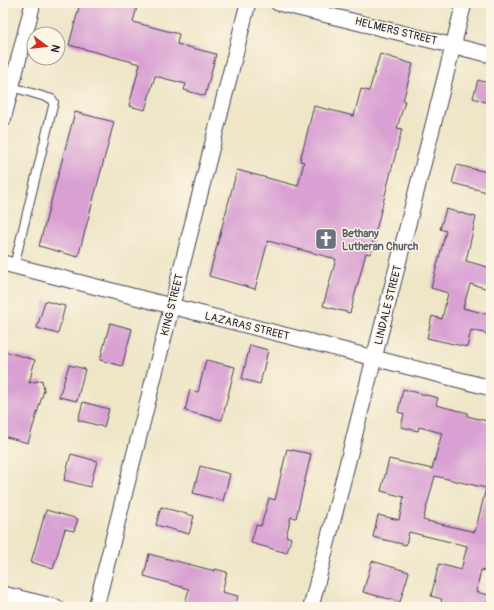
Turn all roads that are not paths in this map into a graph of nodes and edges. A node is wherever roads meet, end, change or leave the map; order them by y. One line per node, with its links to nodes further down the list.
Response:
1 (33, 3): 7 (street)
2 (248, 3): 10 (street, KING STREET)
3 (278, 3): 5 (street, HELMERS STREET)
4 (464, 3): 5 (street, LINDALE STREET)
5 (453, 45): 6 (street, HELMERS STREET); 11 (street, LINDALE STREET)
6 (491, 55)
7 (12, 87): 8 (street); 9 (lane)
8 (3, 120)
9 (9, 265): 10 (street, LAZARAS STREET)
10 (171, 307): 11 (street, LAZARAS STREET); 15 (street, KING STREET)
11 (375, 358): 12 (street, LAZARAS STREET); 16 (street, LINDALE STREET)
12 (491, 388)
13 (3, 594): 14 (street)
14 (56, 607)
15 (96, 607)
16 (311, 607)

